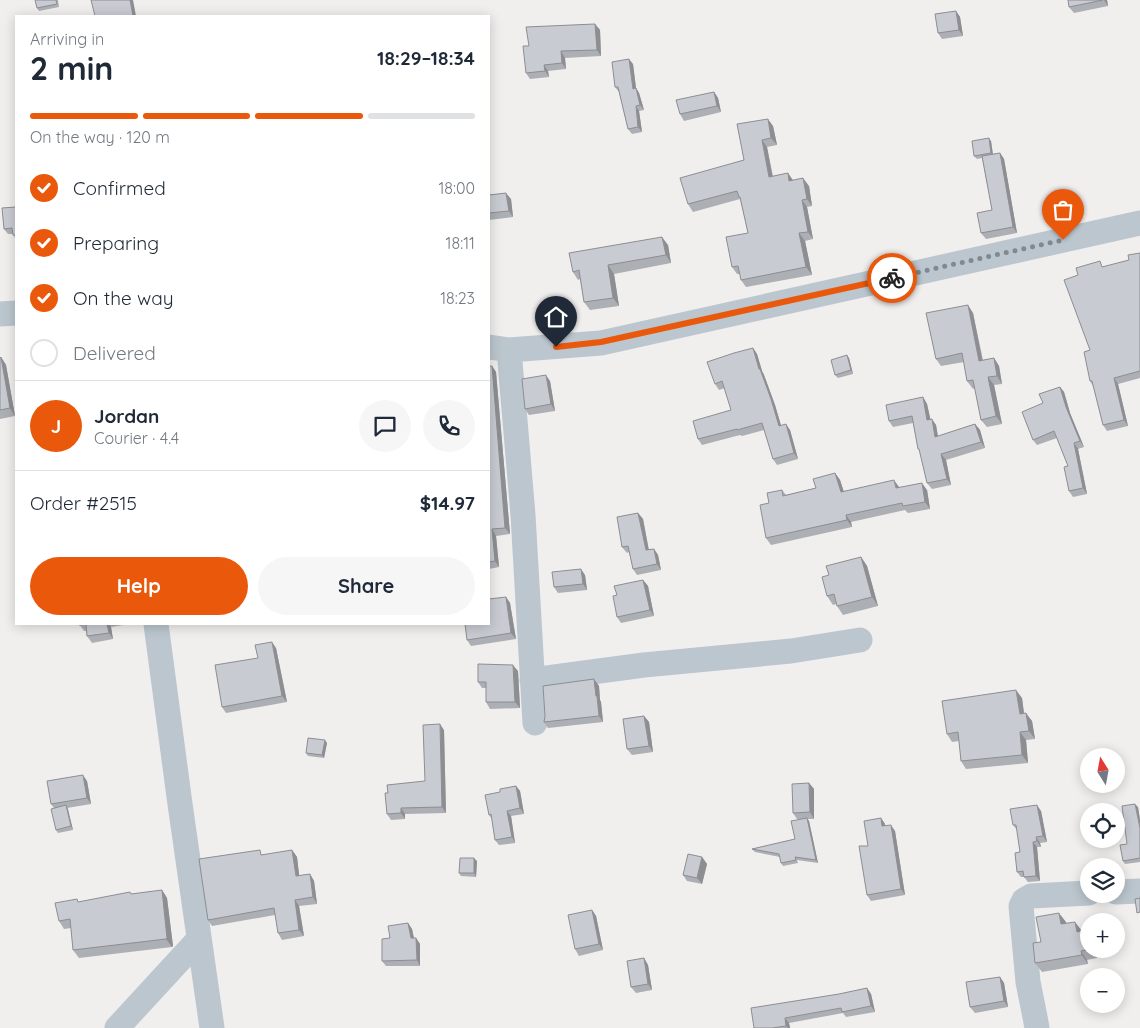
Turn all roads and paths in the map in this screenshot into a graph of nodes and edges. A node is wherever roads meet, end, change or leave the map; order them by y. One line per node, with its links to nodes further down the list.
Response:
1 (1140, 222): 4 (street)
2 (15, 313): 3 (street)
3 (0, 314)
4 (499, 348): 7 (street)
5 (156, 625): 12 (street)
6 (860, 640): 7 (street)
7 (532, 680): 8 (street)
8 (535, 723)
9 (1140, 891): 10 (street)
10 (1125, 892)
11 (1080, 893): 15 (street)
12 (199, 939): 13 (street); 14 (street)
13 (117, 1028)
14 (212, 1028)
15 (1036, 1028)

